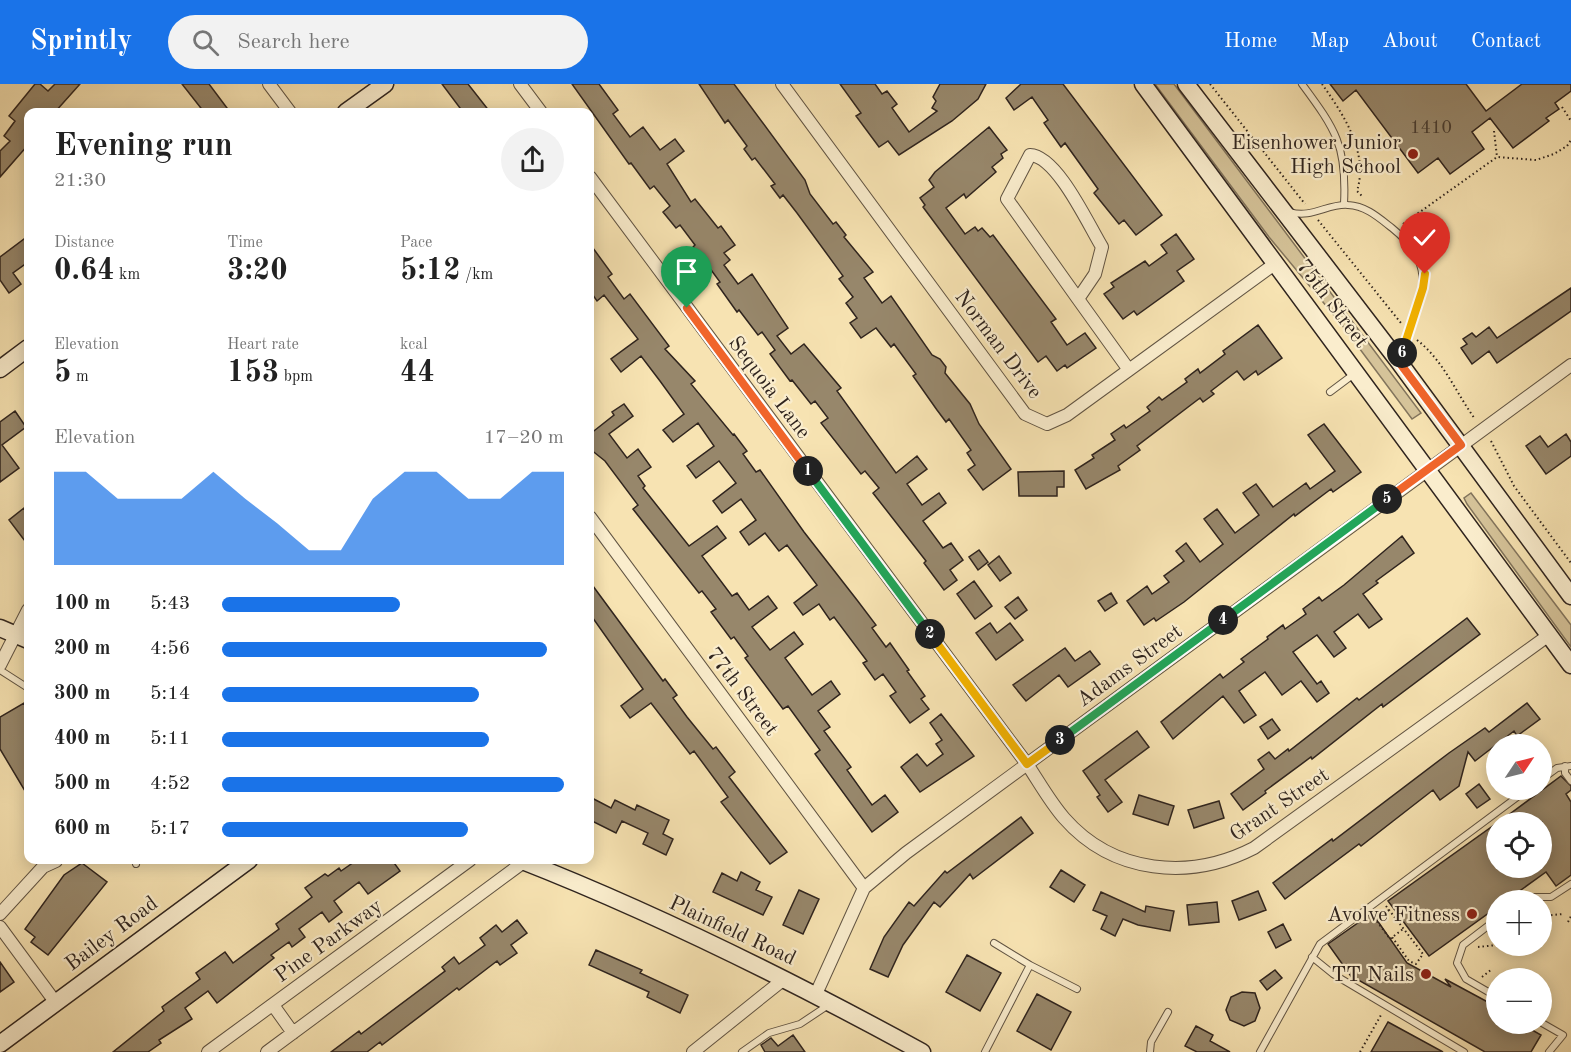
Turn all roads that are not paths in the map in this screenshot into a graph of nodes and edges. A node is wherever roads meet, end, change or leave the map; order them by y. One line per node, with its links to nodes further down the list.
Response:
1 (269, 84): 8 (street)
2 (385, 84): 9 (main road)
3 (520, 84): 10 (street)
4 (782, 84): 20 (street, Norman Drive)
5 (1143, 84): 14 (main road, 75th Street)
6 (1186, 84): 13 (main road, 75th Street)
7 (1302, 84): 12 (lane)
8 (287, 108)
9 (352, 108)
10 (539, 108)
11 (594, 182): 33 (street, Sequoia Lane)
12 (1344, 204): 13 (lane); 17 (lane)
13 (1282, 209): 17 (main road, 75th Street)
14 (1276, 263): 20 (street, Norman Drive); 21 (main road, 75th Street)
15 (1078, 299): 15 (street); 20 (street)
16 (24, 351): 19 (main road)
17 (1399, 362): 23 (main road, 75th Street)
18 (1571, 365): 23 (street, Adams Street)
19 (0, 369)
20 (1130, 370)
21 (1357, 372): 22 (lane); 24 (main road, 75th Street)
22 (1330, 392)
23 (1461, 445): 24 (street, Adams Street); 26 (main road, 75th Street)
24 (1429, 468): 29 (main road, 75th Street); 33 (street, Adams Street)
25 (594, 522): 44 (street, 77th Street)
26 (1571, 596)
27 (24, 617): 28 (street)
28 (15, 634): 31 (street)
29 (1549, 635): 30 (main road, 75th Street); 33 (street, Grant Street)
30 (1571, 665)
31 (0, 668): 32 (lane)
32 (24, 685)
33 (1027, 764): 44 (street, Adams Street)
34 (1568, 766): 35 (lane); 36 (lane)
35 (1552, 773)
36 (1571, 781)
37 (1513, 800): 50 (lane)
38 (50, 864): 46 (street)
39 (244, 864): 56 (main road, Bailey Road)
40 (465, 864): 58 (street, Pine Parkway)
41 (517, 864): 61 (street)
42 (531, 864): 52 (main road, Plainfield Road)
43 (1571, 884): 45 (lane)
44 (864, 888): 55 (street, Adams Street)
45 (1552, 896)
46 (0, 914)
47 (0, 927): 56 (street)
48 (1486, 927): 54 (lane)
49 (994, 943): 51 (lane)
50 (1312, 957): 70 (lane); 71 (lane)
51 (1030, 964): 53 (lane); 68 (lane)
52 (784, 979): 55 (main road, Plainfield Road); 63 (street)
53 (1077, 989)
54 (1486, 991)
55 (816, 994): 57 (main road, Plainfield Road)
56 (56, 1003): 62 (main road, Bailey Road)
57 (832, 1003): 66 (lane); 67 (main road, Plainfield Road)
58 (273, 1005): 61 (street); 64 (street, Pine Parkway)
59 (1168, 1012): 69 (lane)
60 (1552, 1029): 72 (lane)
61 (293, 1033): 65 (street)
62 (0, 1044)
63 (701, 1050)
64 (208, 1052)
65 (267, 1052)
66 (742, 1052)
67 (922, 1052)
68 (985, 1052)
69 (1150, 1052)
70 (1260, 1052)
71 (1464, 1052)
72 (1549, 1052)

